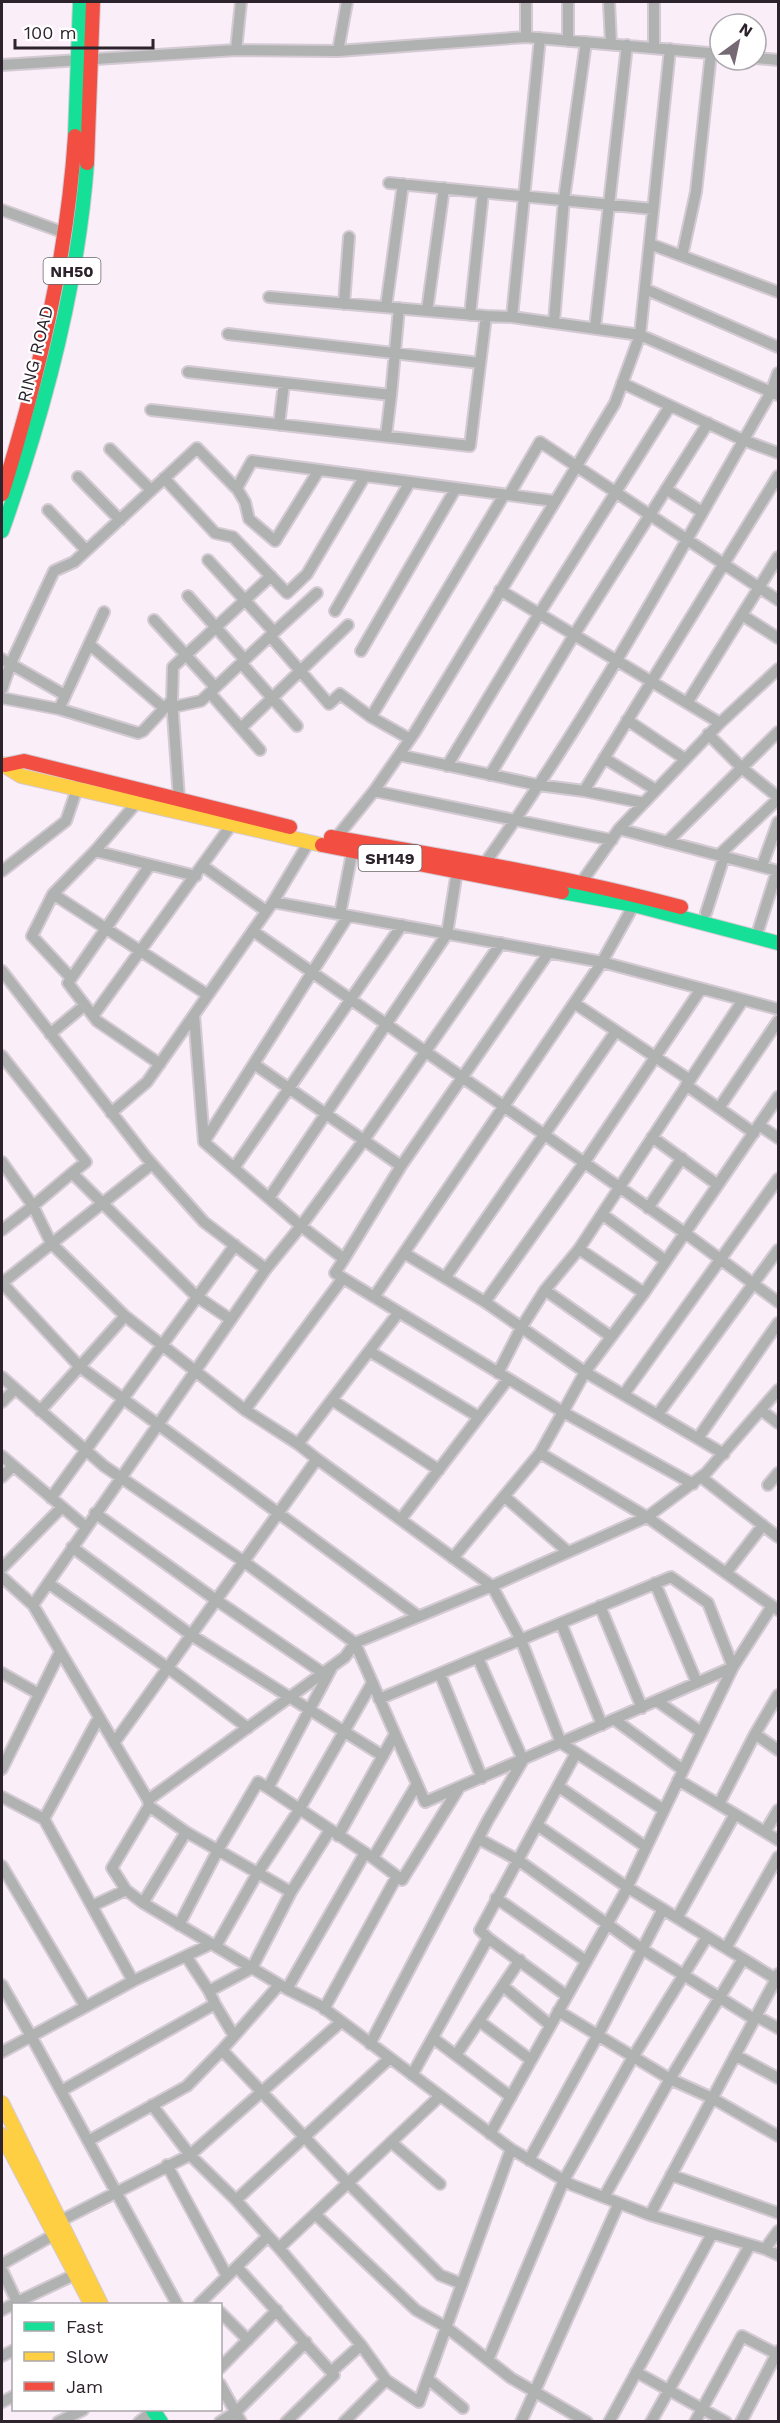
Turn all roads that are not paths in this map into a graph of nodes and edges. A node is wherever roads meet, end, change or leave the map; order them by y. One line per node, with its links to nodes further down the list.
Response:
1 (80, 2): 21 (main road, RING ROAD / NH50)
2 (93, 2): 20 (main road, RING ROAD / NH50)
3 (241, 2): 17 (street)
4 (347, 2): 18 (street)
5 (526, 2): 9 (street)
6 (568, 2): 11 (street)
7 (609, 2): 13 (street)
8 (654, 2): 15 (street)
9 (526, 37): 10 (street); 18 (street)
10 (540, 38): 11 (street); 28 (street)
11 (568, 41): 12 (street)
12 (586, 42): 13 (street); 29 (street)
13 (610, 44): 14 (street)
14 (627, 45): 15 (street); 30 (street)
15 (654, 47): 16 (street)
16 (670, 49): 19 (street); 31 (street)
17 (236, 50): 18 (street); 20 (street)
18 (338, 51)
19 (708, 53)
20 (92, 60): 21 (street); 87 (main road, RING ROAD / NH50)
21 (77, 61): 22 (street); 33 (main road, RING ROAD / NH50)
22 (2, 65)
23 (713, 72): 36 (street)
24 (389, 183): 25 (street)
25 (403, 184): 26 (street); 41 (street)
26 (444, 188): 27 (street); 43 (street)
27 (483, 193): 28 (street); 44 (street)
28 (523, 195): 29 (street); 46 (street)
29 (564, 199): 30 (street); 47 (street)
30 (609, 203): 31 (street); 48 (street)
31 (653, 209): 35 (street)
32 (2, 210): 33 (street)
33 (65, 233): 80 (main road, RING ROAD / NH50)
34 (349, 237): 40 (street)
35 (650, 244): 36 (street); 37 (street)
36 (682, 256): 38 (street)
37 (645, 289): 50 (street); 51 (street)
38 (778, 292)
39 (268, 297): 40 (street)
40 (344, 304): 41 (street)
41 (386, 307): 42 (street)
42 (399, 308): 43 (street); 52 (street)
43 (428, 311): 44 (street)
44 (470, 315): 45 (street)
45 (486, 316): 46 (street); 53 (street)
46 (512, 316): 47 (street)
47 (554, 322): 48 (street)
48 (595, 328): 50 (street)
49 (228, 334): 52 (street)
50 (640, 335): 57 (street); 58 (street)
51 (778, 347)
52 (395, 352): 53 (street); 59 (street)
53 (480, 363): 64 (street)
54 (188, 372): 56 (street)
55 (778, 373): 58 (street)
56 (284, 383): 59 (street); 63 (street)
57 (622, 383): 60 (street); 68 (street)
58 (775, 393): 65 (street)
59 (391, 395): 64 (street)
60 (670, 406): 62 (street); 79 (street)
61 (151, 410): 63 (street)
62 (708, 423): 65 (street); 77 (street)
63 (279, 424): 64 (street)
64 (386, 436)
65 (743, 440): 67 (street); 84 (street)
66 (110, 449): 78 (street)
67 (778, 453)
68 (575, 467): 79 (street); 81 (street); 82 (street)
69 (319, 470): 70 (street); 75 (street); 75 (street)
70 (365, 476): 74 (street); 93 (street)
71 (778, 476): 92 (street)
72 (78, 477): 86 (street)
73 (164, 478): 75 (street); 78 (street); 93 (street)
74 (410, 482): 76 (street); 100 (street)
75 (236, 487)
76 (456, 488): 81 (street); 111 (street)
77 (666, 489): 84 (street); 85 (street)
78 (151, 490): 86 (street)
79 (614, 493): 85 (street); 102 (street)
80 (2, 494)
81 (506, 495): 82 (street); 127 (street)
82 (554, 501): 95 (street)
83 (48, 510): 89 (street)
84 (702, 512): 88 (street)
85 (649, 515): 88 (street); 108 (street)
86 (120, 520): 89 (street)
87 (2, 531)
88 (687, 539): 92 (street); 113 (street)
89 (86, 550): 114 (street)
90 (778, 557): 94 (street)
91 (208, 560): 98 (street)
92 (725, 564): 94 (street); 118 (street)
93 (271, 576): 98 (street)
94 (760, 587): 99 (street); 103 (street)
95 (500, 590): 102 (street); 134 (street)
96 (317, 593): 107 (street)
97 (188, 596): 106 (street)
98 (244, 600): 106 (street); 107 (street)
99 (778, 600)
100 (335, 610)
101 (104, 612): 110 (street)
102 (539, 614): 108 (street); 140 (street)
103 (742, 615): 109 (street); 124 (street)
104 (154, 620): 112 (street)
105 (348, 625): 117 (street)
106 (216, 627): 112 (street); 115 (street)
107 (272, 634): 115 (street); 117 (street)
108 (574, 635): 113 (street); 142 (street)
109 (778, 638)
110 (90, 644): 121 (street); 125 (street)
111 (361, 651)
112 (186, 655): 120 (street); 125 (street)
113 (617, 660): 118 (street); 144 (street)
114 (6, 661): 119 (street); 121 (street)
115 (243, 661): 120 (street); 123 (street)
116 (778, 669): 129 (street)
117 (301, 671): 123 (street); 127 (street)
118 (652, 681): 124 (street); 128 (street)
119 (2, 689)
120 (213, 690): 125 (street); 131 (street)
121 (65, 695): 126 (street)
122 (2, 698): 126 (street)
123 (272, 699): 130 (street); 131 (street)
124 (687, 703): 129 (street)
125 (170, 705): 126 (street); 150 (street)
126 (59, 709)
127 (372, 717): 134 (street)
128 (627, 720): 137 (street); 138 (street)
129 (720, 723): 133 (street)
130 (297, 726)
131 (241, 728): 135 (street)
132 (778, 732): 141 (street)
133 (708, 734): 138 (street); 141 (street)
134 (410, 739): 136 (street)
135 (260, 750)
136 (399, 755): 140 (street); 148 (street)
137 (604, 758): 145 (street); 146 (street)
138 (685, 759): 146 (street)
139 (3, 764): 143 (main road, SH149)
140 (447, 766): 142 (street)
141 (742, 768): 149 (street); 160 (street)
142 (490, 775): 144 (street)
143 (80, 781): 147 (main road, SH149); 151 (main road, SH149); 169 (street)
144 (538, 785): 145 (street); 153 (street)
145 (584, 790): 152 (street)
146 (656, 790): 152 (street)
147 (147, 791): 150 (main road, SH149); 151 (street)
148 (374, 791): 153 (street); 157 (street)
149 (778, 798): 163 (street)
150 (179, 799): 157 (main road, SH149)
151 (137, 802): 155 (main road, SH149); 162 (street)
152 (644, 803): 156 (street)
153 (516, 820): 158 (street); 164 (street)
154 (778, 822): 168 (street)
155 (232, 824): 159 (main road, SH149); 167 (street)
156 (619, 829): 158 (street); 160 (street)
157 (336, 838): 161 (main road, SH149)
158 (612, 840): 172 (street)
159 (309, 842): 161 (main road, SH149); 175 (street)
160 (667, 842): 163 (street)
161 (354, 847): 166 (main road, SH149); 177 (street)
162 (95, 851): 165 (street); 173 (street)
163 (721, 856): 168 (street); 176 (street)
164 (485, 863): 166 (main road, SH149); 172 (main road, SH149)
165 (150, 864): 171 (street); 179 (street)
166 (458, 864): 174 (main road, SH149); 183 (street)
167 (203, 866): 171 (street); 175 (street)
168 (762, 867): 170 (street)
169 (2, 871)
170 (778, 871): 180 (street)
171 (196, 876): 186 (street)
172 (581, 883): 174 (main road, SH149)
173 (53, 894): 179 (street); 191 (street)
174 (637, 900): 176 (main road, SH149); 185 (main road, SH149); 188 (street)
175 (270, 907): 177 (street); 181 (street)
176 (706, 913): 180 (main road, SH149)
177 (344, 915): 178 (street); 190 (street)
178 (402, 925): 183 (street); 194 (street)
179 (105, 927): 186 (street); 191 (street)
180 (759, 928): 182 (main road, SH149)
181 (253, 931): 190 (street); 193 (street)
182 (778, 933)
183 (447, 934): 184 (street); 202 (street)
184 (501, 943): 187 (street); 205 (street)
185 (778, 943)
186 (139, 950): 193 (street); 200 (street)
187 (549, 952): 188 (street); 210 (street)
188 (602, 962): 192 (street); 196 (street)
189 (2, 971): 204 (street)
190 (313, 973): 194 (street); 209 (street)
191 (71, 978): 197 (street)
192 (701, 988): 195 (street); 207 (street)
193 (208, 995): 199 (street)
194 (352, 1000): 202 (street); 212 (street)
195 (743, 1000): 198 (street); 211 (street)
196 (574, 1003): 203 (street); 214 (street)
197 (85, 1005): 200 (street); 204 (street)
198 (778, 1010)
199 (194, 1015): 208 (street); 223 (street)
200 (93, 1016): 208 (street)
201 (778, 1021): 215 (street)
202 (387, 1025): 205 (street); 217 (street)
203 (616, 1031): 207 (street); 219 (street)
204 (50, 1034): 216 (street)
205 (426, 1052): 210 (street); 222 (street)
206 (2, 1056): 230 (street)
207 (655, 1057): 211 (street); 226 (street)
208 (160, 1064): 216 (street)
209 (254, 1064): 212 (street); 223 (street)
210 (461, 1077): 214 (street); 228 (street)
211 (688, 1083): 215 (street); 220 (street)
212 (290, 1088): 217 (street); 229 (street)
213 (778, 1097): 218 (street)
214 (503, 1107): 219 (street); 246 (street)
215 (719, 1108): 218 (street)
216 (111, 1113): 227 (street)
217 (327, 1114): 222 (street); 234 (street)
218 (756, 1129): 221 (street); 232 (street)
219 (544, 1136): 226 (street); 252 (street)
220 (652, 1137): 224 (street); 233 (street)
221 (778, 1138)
222 (364, 1140): 228 (street); 239 (street)
223 (204, 1142): 229 (street)
224 (682, 1158): 232 (street); 237 (street)
225 (2, 1162): 236 (street)
226 (584, 1163): 233 (street); 259 (street)
227 (152, 1164): 235 (street); 243 (street)
228 (401, 1166): 247 (street)
229 (234, 1168): 234 (street)
230 (72, 1173): 235 (street); 236 (street)
231 (778, 1179): 248 (street)
232 (718, 1185): 241 (street)
233 (619, 1188): 237 (street); 238 (street)
234 (268, 1198): 239 (street)
235 (101, 1204): 242 (street); 257 (street)
236 (33, 1206): 240 (street); 242 (street)
237 (648, 1208): 241 (street)
238 (602, 1214): 244 (street); 249 (street)
239 (301, 1226): 247 (street); 250 (street)
240 (2, 1230)
241 (685, 1233): 248 (street); 249 (street)
242 (51, 1243): 253 (street); 262 (street)
243 (235, 1245): 250 (street); 257 (street)
244 (579, 1250): 255 (street); 256 (street)
245 (778, 1250): 254 (street)
246 (404, 1253): 252 (street); 258 (street)
247 (344, 1259): 251 (street)
248 (721, 1260): 254 (street); 276 (street)
249 (666, 1261): 256 (street)
250 (266, 1269): 263 (street)
251 (344, 1278): 258 (street); 280 (street)
252 (446, 1278): 259 (street)
253 (2, 1283): 269 (street)
254 (754, 1284): 260 (street); 284 (street)
255 (545, 1290): 265 (street); 266 (street)
256 (644, 1293): 266 (street)
257 (196, 1296): 263 (street); 267 (street)
258 (374, 1297): 261 (street)
259 (485, 1302): 265 (street)
260 (778, 1302)
261 (399, 1312): 268 (street); 272 (street)
262 (125, 1316): 267 (street); 269 (street)
263 (230, 1319): 270 (street)
264 (778, 1323): 288 (street)
265 (521, 1328): 271 (street); 272 (street)
266 (610, 1336): 271 (street)
267 (160, 1345): 270 (street); 277 (street)
268 (369, 1351): 278 (street); 285 (street)
269 (80, 1367): 277 (street); 282 (street)
270 (194, 1372): 280 (street); 287 (street)
271 (585, 1372): 276 (street); 283 (street)
272 (503, 1376): 283 (street); 285 (street)
273 (2, 1377): 274 (street)
274 (15, 1389): 279 (street); 282 (street)
275 (778, 1390): 281 (street)
276 (624, 1394): 284 (street)
277 (123, 1398): 287 (street); 290 (street)
278 (332, 1400): 289 (street); 296 (street)
279 (2, 1402)
280 (245, 1410): 289 (street)
281 (761, 1410): 286 (street); 292 (street)
282 (40, 1411): 290 (street)
283 (563, 1413): 291 (street); 300 (street)
284 (658, 1414): 288 (street)
285 (479, 1417): 296 (street)
286 (778, 1423)
287 (157, 1424): 299 (street); 305 (street)
288 (698, 1438): 292 (street)
289 (297, 1444): 294 (street)
290 (85, 1450): 299 (street); 303 (street)
291 (540, 1453): 302 (street); 307 (street)
292 (724, 1454): 300 (street)
293 (2, 1456): 295 (street)
294 (317, 1459): 305 (street); 308 (street)
295 (14, 1466): 298 (street); 303 (street)
296 (439, 1470): 308 (street)
297 (778, 1473): 301 (street)
298 (2, 1477)
299 (120, 1477): 306 (street); 315 (street)
300 (697, 1480): 307 (street); 309 (street)
301 (768, 1485)
302 (504, 1496): 313 (street); 314 (street)
303 (51, 1498): 304 (street)
304 (62, 1507): 310 (street); 316 (street)
305 (279, 1512): 315 (street); 326 (street)
306 (95, 1513): 310 (street); 322 (street)
307 (647, 1517): 313 (street); 317 (street)
308 (400, 1519): 314 (street)
309 (763, 1525): 311 (street); 317 (street)
310 (86, 1527): 312 (street)
311 (778, 1537)
312 (72, 1547): 319 (street); 328 (street)
313 (567, 1551): 321 (street)
314 (453, 1558): 321 (street)
315 (243, 1561): 322 (street); 330 (street)
316 (2, 1568)
317 (726, 1573): 325 (street)
318 (2, 1577): 323 (street)
319 (48, 1583): 323 (street); 335 (street)
320 (655, 1583): 324 (street); 334 (street); 340 (street)
321 (492, 1586): 326 (street); 329 (street)
322 (216, 1600): 328 (street); 337 (street)
323 (33, 1605): 331 (street)
324 (600, 1606): 327 (street); 346 (street)
325 (776, 1608): 334 (street)
326 (418, 1616): 330 (street)
327 (561, 1623): 329 (street); 350 (street)
328 (191, 1635): 335 (street); 343 (street)
329 (521, 1640): 332 (street); 357 (street)
330 (355, 1643): 333 (street); 339 (street)
331 (60, 1652): 341 (street); 348 (street)
332 (478, 1658): 338 (street); 362 (street)
333 (333, 1666): 337 (street); 347 (street)
334 (733, 1667): 340 (street); 352 (street)
335 (168, 1668): 351 (street); 356 (street)
336 (2, 1673): 341 (street)
337 (323, 1673): 343 (street)
338 (440, 1674): 344 (street); 365 (street)
339 (372, 1683): 344 (street); 353 (street)
340 (697, 1683): 345 (street)
341 (39, 1694): 358 (street)
342 (778, 1697): 355 (street)
343 (289, 1698): 347 (street); 351 (street)
344 (380, 1699): 354 (street)
345 (657, 1701): 346 (street); 352 (street)
346 (642, 1708): 349 (street)
347 (309, 1710): 353 (street); 369 (street)
348 (99, 1717): 356 (street); 377 (street)
349 (615, 1720): 350 (street); 364 (street)
350 (602, 1725): 357 (street)
351 (248, 1728): 371 (street)
352 (702, 1732): 364 (street)
353 (344, 1733): 361 (street); 373 (street)
354 (395, 1734): 361 (street); 366 (street)
355 (755, 1734): 359 (street); 372 (street)
356 (114, 1743): 371 (street)
357 (561, 1743): 360 (street); 362 (street)
358 (6, 1749): 363 (street)
359 (778, 1750)
360 (576, 1753): 367 (street); 374 (street)
361 (382, 1756): 381 (street)
362 (523, 1760): 365 (street); 382 (street)
363 (2, 1769)
364 (681, 1775): 372 (street); 374 (street)
365 (482, 1778): 368 (street)
366 (417, 1784): 368 (street); 386 (street)
367 (558, 1786): 378 (street); 384 (street)
368 (459, 1787): 391 (street)
369 (268, 1788): 373 (street); 385 (street)
370 (2, 1797): 377 (street)
371 (148, 1803): 379 (street); 393 (street)
372 (719, 1804): 376 (street)
373 (299, 1810): 381 (street); 390 (street)
374 (664, 1810): 384 (street)
375 (778, 1810): 380 (street)
376 (735, 1814): 380 (street); 399 (street)
377 (44, 1820): 397 (street)
378 (537, 1824): 388 (street); 392 (street)
379 (186, 1832): 385 (street); 396 (street)
380 (765, 1832): 383 (street)
381 (334, 1833): 386 (street); 394 (street)
382 (479, 1839): 388 (street); 434 (street)
383 (778, 1840)
384 (646, 1846): 392 (street)
385 (218, 1850): 390 (street); 401 (street)
386 (369, 1856): 391 (street); 417 (street)
387 (778, 1857): 405 (street)
388 (518, 1860): 395 (street); 400 (street)
389 (2, 1866): 422 (street)
390 (257, 1874): 394 (street); 404 (street)
391 (397, 1876): 423 (street)
392 (627, 1887): 398 (street); 400 (street)
393 (126, 1890): 396 (street); 397 (street)
394 (291, 1892): 411 (street)
395 (496, 1898): 403 (street); 410 (street)
396 (143, 1903): 401 (street)
397 (92, 1906): 414 (street)
398 (663, 1910): 399 (street); 406 (street)
399 (677, 1918): 402 (street)
400 (607, 1924): 406 (street); 410 (street)
401 (179, 1925): 404 (street)
402 (707, 1937): 405 (street); 412 (street)
403 (488, 1938): 409 (street); 433 (street)
404 (213, 1945): 407 (street); 411 (street)
405 (726, 1948): 408 (street)
406 (642, 1949): 412 (street); 430 (street)
407 (186, 1956): 414 (street); 418 (street)
408 (743, 1959): 413 (street); 420 (street)
409 (520, 1960): 416 (street); 419 (street)
410 (586, 1961): 419 (street)
411 (252, 1968): 417 (street); 418 (street)
412 (684, 1975): 420 (street); 439 (street)
413 (778, 1978): 425 (street)
414 (134, 1981): 422 (street)
415 (2, 1985): 431 (street)
416 (503, 1986): 426 (street); 428 (street)
417 (283, 1987): 423 (street); 432 (street)
418 (209, 1991): 421 (street)
419 (567, 1996): 424 (street)
420 (720, 1998): 425 (street); 444 (street)
421 (215, 2004): 432 (street); 445 (street)
422 (86, 2006): 431 (street)
423 (324, 2009): 427 (street)
424 (558, 2011): 428 (street); 430 (street)
425 (755, 2018): 429 (street); 438 (street)
426 (479, 2021): 437 (street); 441 (street)
427 (341, 2022): 434 (street); 446 (street)
428 (550, 2025): 441 (street)
429 (778, 2028)
430 (598, 2035): 439 (street); 460 (street)
431 (31, 2036): 436 (street); 445 (street)
432 (234, 2036): 435 (street)
433 (433, 2038): 437 (street); 442 (street)
434 (370, 2044): 440 (street)
435 (222, 2050): 446 (street); 451 (street)
436 (2, 2052)
437 (456, 2055): 448 (street)
438 (735, 2055): 443 (street); 449 (street)
439 (633, 2057): 444 (street); 463 (street)
440 (390, 2058): 442 (street); 455 (street)
441 (531, 2060): 448 (street)
442 (412, 2075): 447 (street)
443 (778, 2078)
444 (670, 2079): 449 (street); 467 (street)
445 (61, 2091): 456 (street)
446 (262, 2091): 455 (street); 459 (street)
447 (440, 2096): 452 (street); 457 (street)
448 (511, 2097): 452 (street)
449 (712, 2098): 454 (street); 462 (street)
450 (2, 2103): 473 (main road)
451 (152, 2105): 456 (street); 459 (street)
452 (490, 2134): 458 (street)
453 (2, 2135): 473 (main road)
454 (778, 2136)
455 (304, 2137): 464 (street); 468 (street)
456 (88, 2141): 466 (street)
457 (392, 2142): 464 (street); 465 (street)
458 (511, 2150): 460 (street); 486 (street)
459 (190, 2155): 461 (street); 468 (street)
460 (529, 2160): 463 (street)
461 (167, 2165): 466 (street); 485 (street)
462 (671, 2175): 470 (street); 472 (street)
463 (564, 2180): 467 (street); 499 (street)
464 (348, 2183): 471 (street); 486 (street)
465 (440, 2184)
466 (116, 2192): 473 (street); 491 (street)
467 (604, 2197): 469 (street)
468 (236, 2200): 476 (street)
469 (619, 2203): 472 (street); 507 (street)
470 (778, 2213)
471 (315, 2214): 478 (street); 494 (street)
472 (650, 2215): 475 (street)
473 (59, 2229): 481 (street); 484 (main road); 490 (main road)
474 (778, 2231): 479 (street)
475 (712, 2234): 477 (street); 502 (street)
476 (268, 2236): 478 (street); 482 (street)
477 (750, 2245): 479 (street); 506 (street)
478 (279, 2248): 497 (street)
479 (765, 2249): 480 (street)
480 (778, 2255)
481 (2, 2264)
482 (237, 2267): 485 (street); 492 (street)
483 (2, 2270): 487 (street)
484 (74, 2275): 487 (street); 489 (main road)
485 (227, 2276): 488 (street)
486 (462, 2284): 494 (street)
487 (17, 2302)
488 (206, 2302)
489 (90, 2303)
490 (100, 2303)
491 (176, 2303)
492 (277, 2310): 495 (street); 496 (street)
493 (222, 2314): 495 (street)
494 (446, 2327): 499 (street); 503 (street)
495 (248, 2340): 500 (street)
496 (306, 2342): 501 (street); 512 (street)
497 (361, 2345): 501 (street); 504 (street)
498 (778, 2353): 509 (street); 524 (street)
499 (488, 2360): 507 (street)
500 (222, 2366)
501 (330, 2372): 516 (street)
502 (636, 2372): 506 (street); 520 (street)
503 (428, 2379): 504 (street); 508 (street)
504 (386, 2380): 517 (street)
505 (222, 2387): 512 (street)
506 (670, 2390): 509 (street); 521 (street)
507 (535, 2392): 518 (street); 519 (street)
508 (463, 2408)
509 (702, 2408): 522 (street); 523 (street)
510 (79, 2411): 513 (street)
511 (147, 2415): 514 (main road)
512 (239, 2417): 515 (street)
513 (58, 2421)
514 (161, 2421)
515 (220, 2421)
516 (286, 2421)
517 (344, 2421)
518 (521, 2421)
519 (587, 2421)
520 (609, 2421)
521 (651, 2421)
522 (695, 2421)
523 (726, 2421)
524 (741, 2421)

